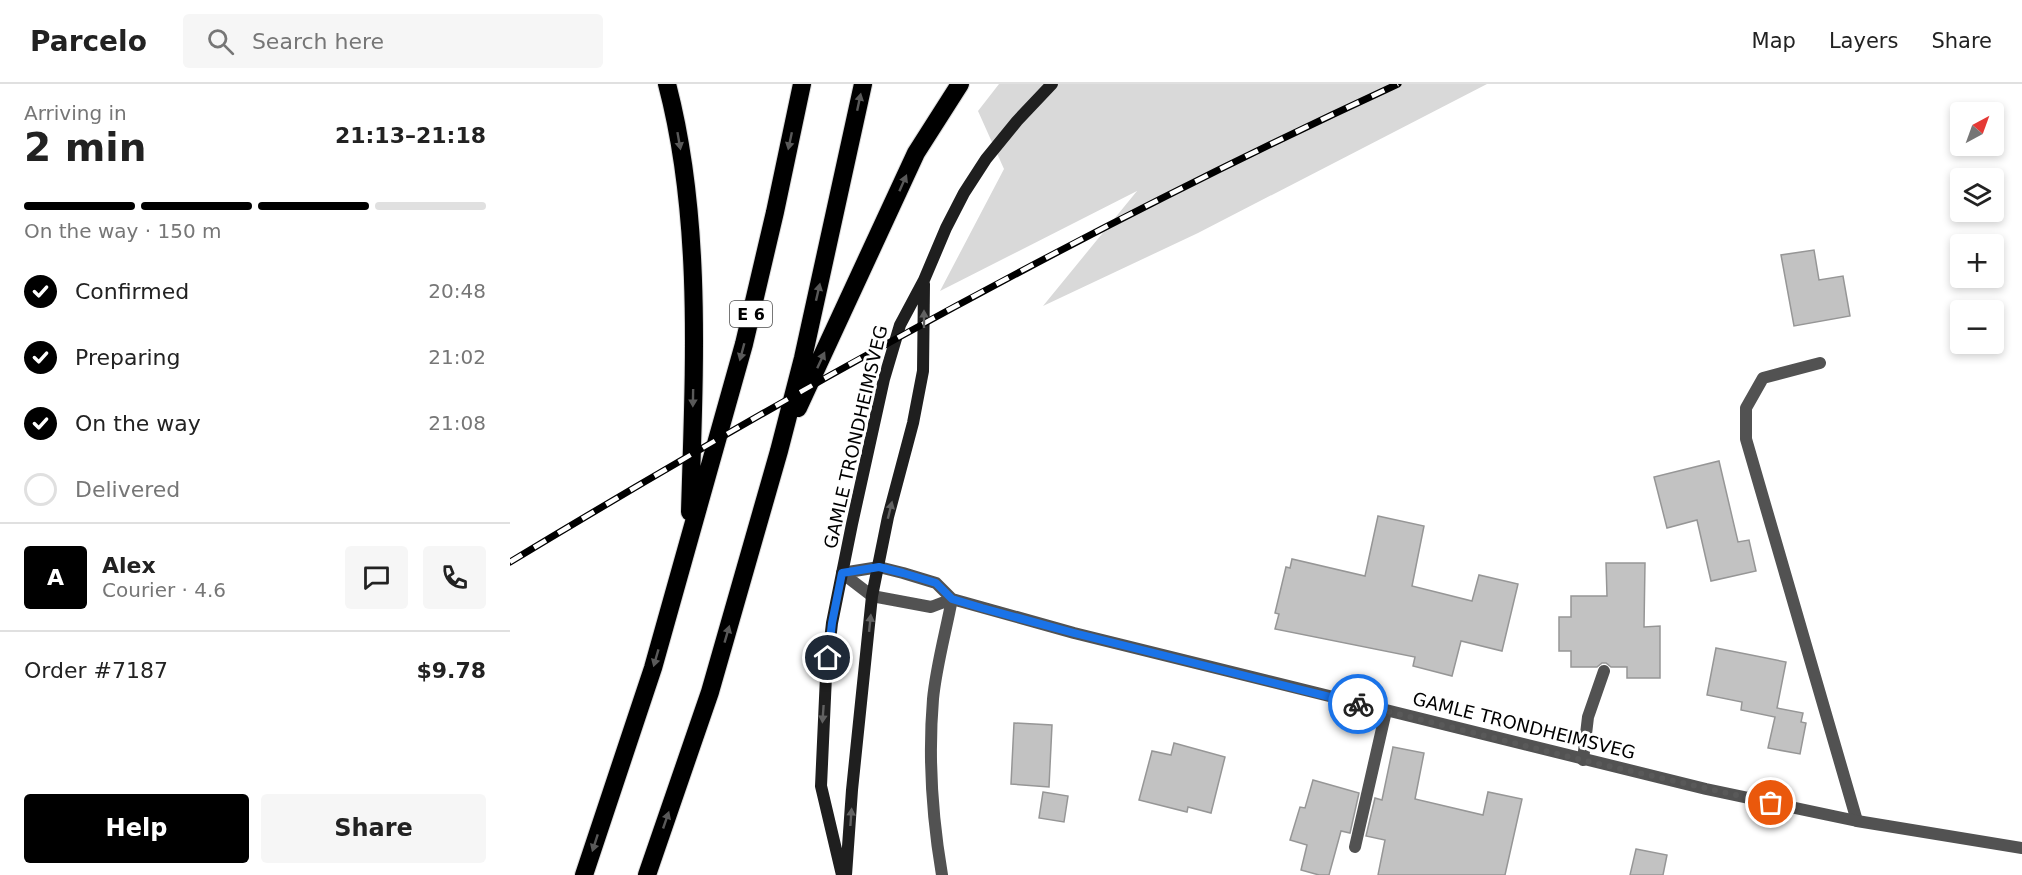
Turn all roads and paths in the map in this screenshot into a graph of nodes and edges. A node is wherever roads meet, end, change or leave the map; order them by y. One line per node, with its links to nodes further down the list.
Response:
1 (667, 84): 9 (highway, E 6, one-way to 9)
2 (802, 84): 9 (highway, E 6, one-way to 9)
3 (863, 84): 8 (highway, one-way to 3)
4 (960, 84): 8 (highway, one-way to 4)
5 (1053, 84): 6 (street, GAMLE TRONDHEIMSVEG)
6 (924, 280): 10 (street, GAMLE TRONDHEIMSVEG, one-way to 6); 11 (street, GAMLE TRONDHEIMSVEG)
7 (1820, 363): 17 (street)
8 (779, 451): 21 (highway, one-way to 8)
9 (689, 541): 20 (highway, E 6, one-way to 20)
10 (879, 567): 11 (street, GAMLE TRONDHEIMSVEG); 12 (street); 13 (street, GAMLE TRONDHEIMSVEG)
11 (842, 573): 12 (street, GAMLE TRONDHEIMSVEG); 22 (street, one-way to 22)
12 (872, 596): 13 (street, GAMLE TRONDHEIMSVEG); 23 (street, one-way to 12)
13 (952, 599): 15 (street, GAMLE TRONDHEIMSVEG); 24 (street)
14 (1604, 671): 16 (street)
15 (1386, 711): 16 (street, GAMLE TRONDHEIMSVEG); 18 (street)
16 (1582, 760): 17 (street, GAMLE TRONDHEIMSVEG)
17 (1857, 821): 19 (street, GAMLE TRONDHEIMSVEG)
18 (1355, 847)
19 (2022, 848)
20 (584, 875)
21 (647, 875)
22 (842, 875)
23 (846, 875)
24 (942, 875)

